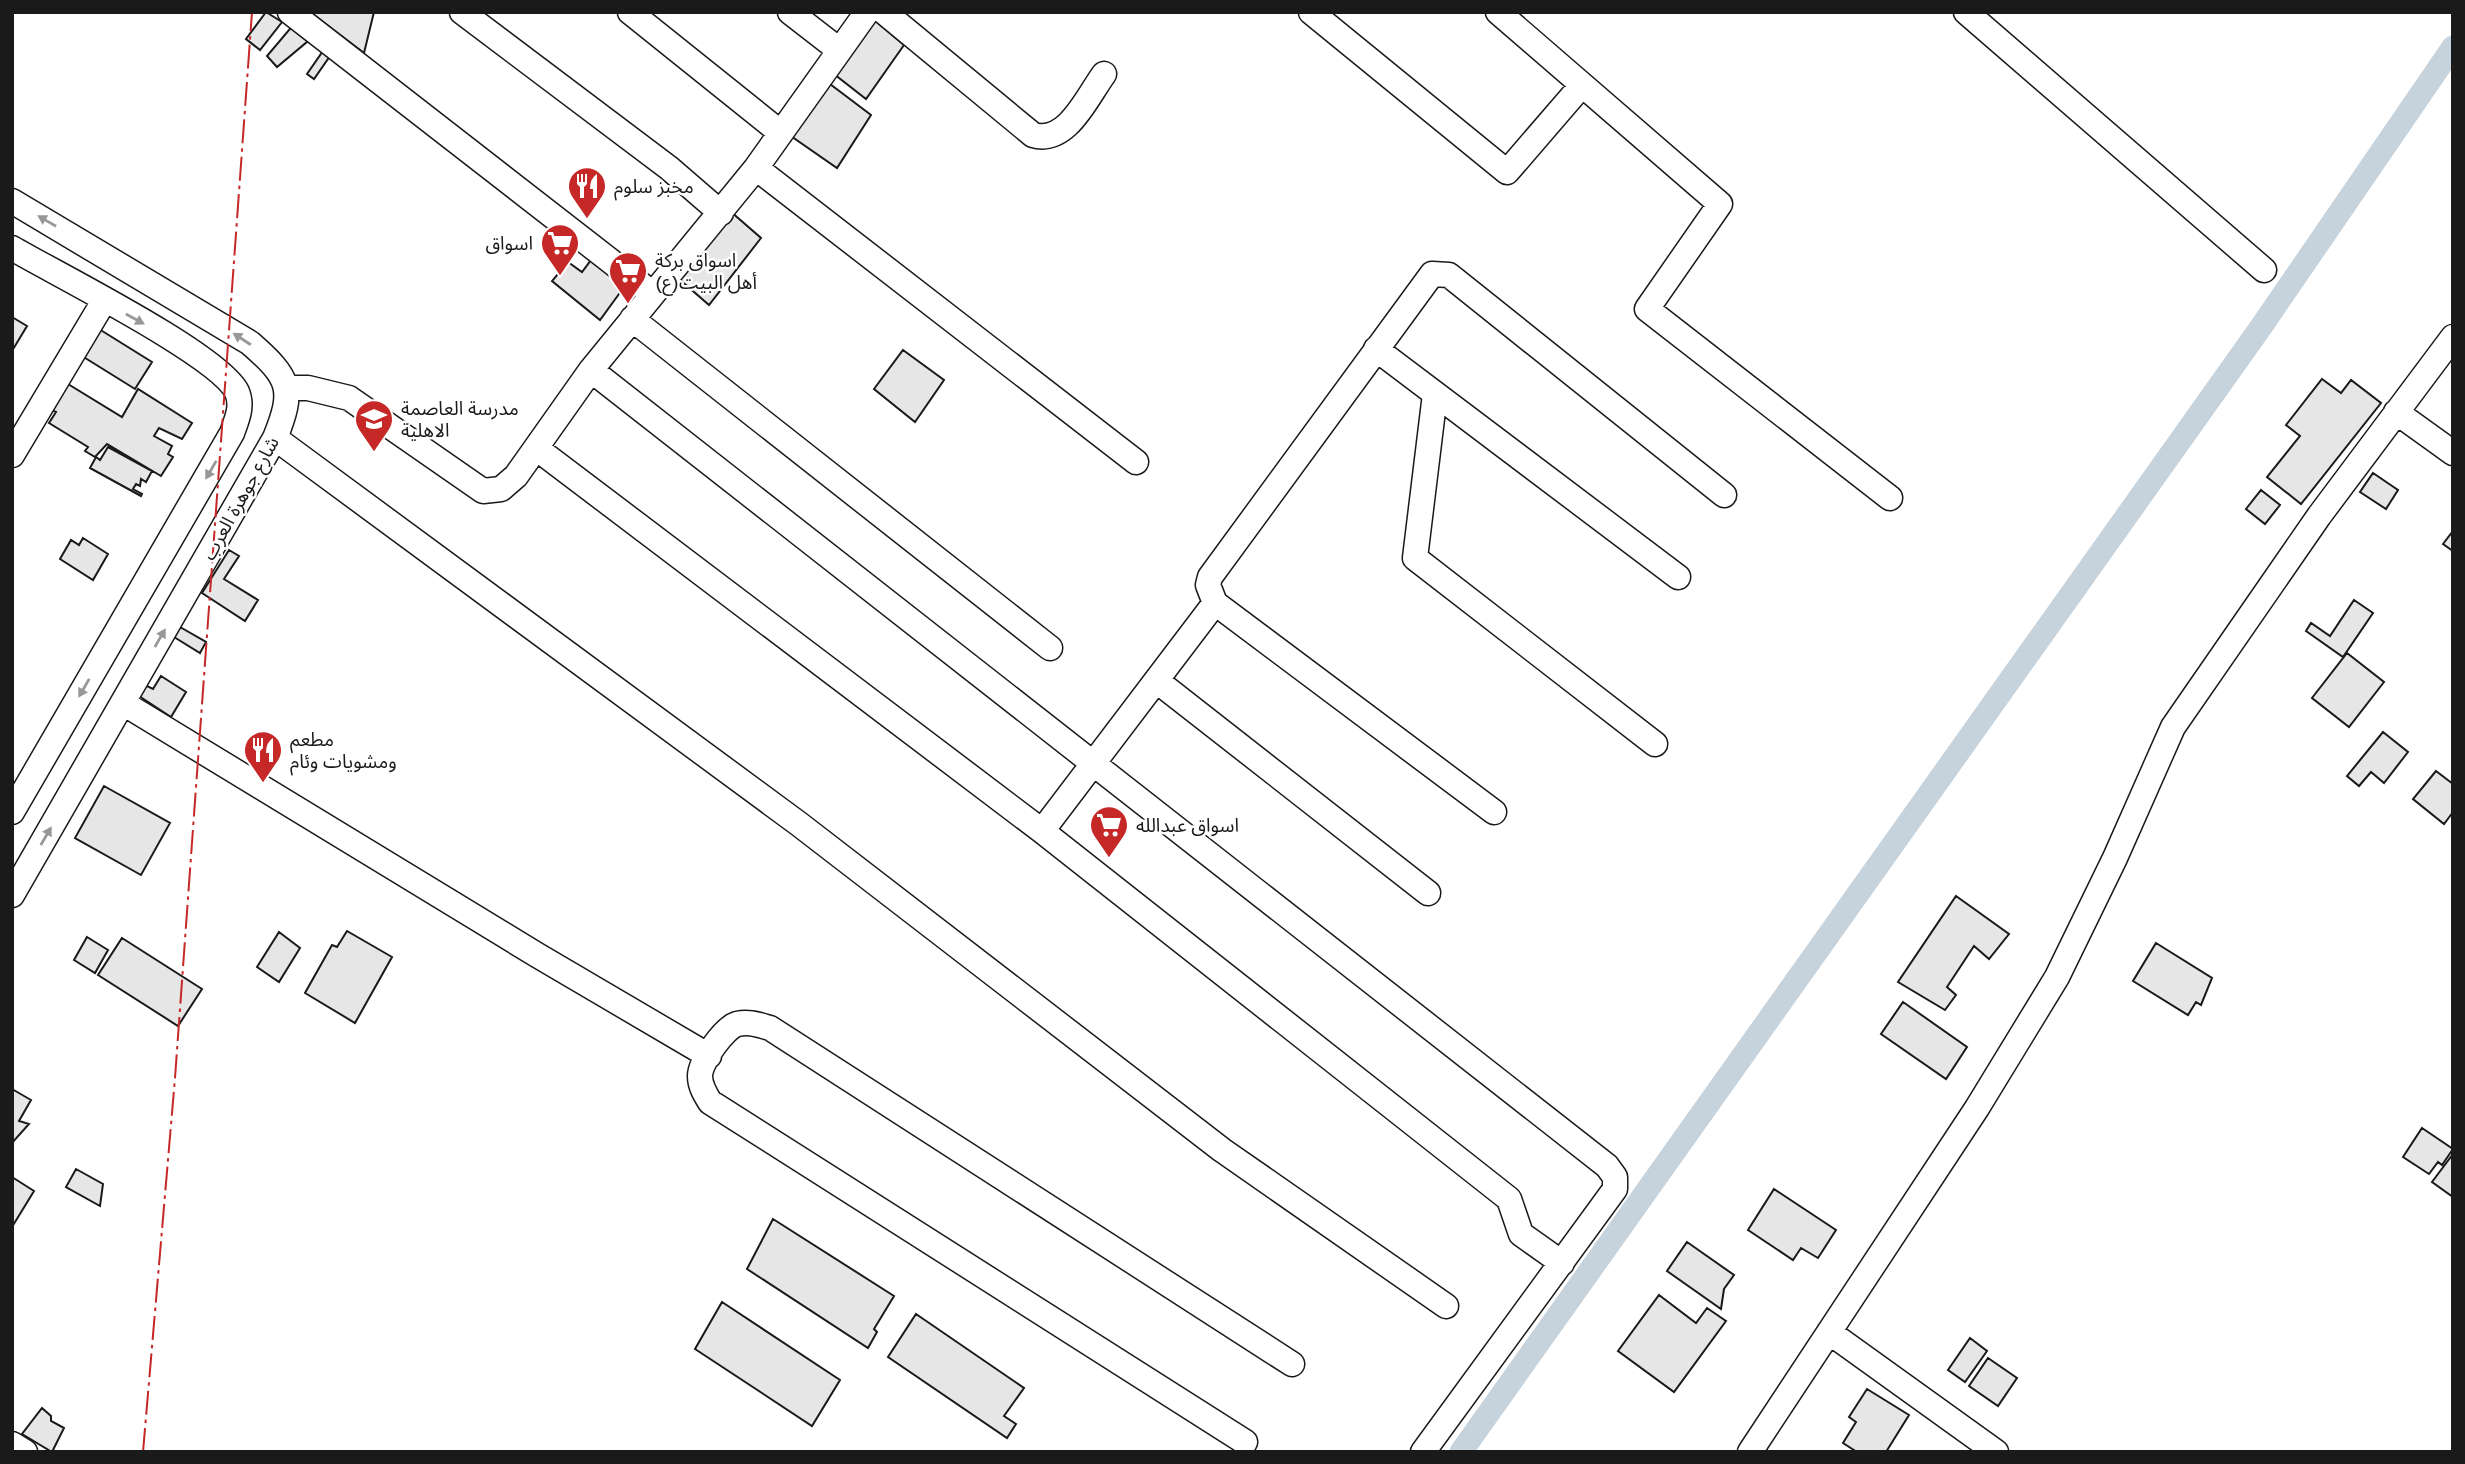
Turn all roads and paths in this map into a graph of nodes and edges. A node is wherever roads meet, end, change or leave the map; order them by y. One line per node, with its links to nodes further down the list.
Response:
1 (290, 12): 19 (street)
2 (462, 12): 16 (street)
3 (630, 12): 13 (street)
4 (790, 12): 10 (street)
5 (867, 12): 10 (street)
6 (884, 12): 11 (street)
7 (1311, 12): 12 (street)
8 (1498, 12): 12 (street)
9 (1966, 12): 18 (street)
10 (839, 50): 13 (street)
11 (1104, 74)
12 (1582, 85): 34 (street)
13 (781, 133): 14 (street)
14 (756, 168): 16 (street); 32 (street)
15 (12, 201): 25 (street, one-way to 15)
16 (721, 213): 19 (street)
17 (12, 248): 20 (street, شارع جوهرة العرب)
18 (2264, 270)
19 (653, 294): 21 (street)
20 (104, 301): 31 (street); 43 (street, شارع جوهرة العرب, one-way to 43)
21 (632, 319): 24 (street); 37 (street)
22 (2453, 337): 27 (street)
23 (1376, 349): 26 (street); 33 (street); 36 (street)
24 (592, 370): 29 (street); 41 (street)
25 (288, 388): 28 (street, شارع جوهرة العرب); 29 (street)
26 (1435, 394): 35 (street); 40 (street)
27 (2396, 412): 30 (street); 50 (street)
28 (275, 438): 39 (street, شارع جوهرة العرب, one-way to 28); 49 (street)
29 (536, 448): 44 (street)
30 (2453, 453)
31 (12, 454)
32 (1136, 462)
33 (1724, 495)
34 (1890, 498)
35 (1678, 577)
36 (1215, 603): 38 (street); 42 (street)
37 (1049, 648)
38 (1157, 681): 41 (street); 45 (street)
39 (123, 703): 46 (street, شارع جوهرة العرب, one-way to 39); 47 (street)
40 (1655, 744)
41 (1095, 762): 44 (street); 48 (street)
42 (1494, 812)
43 (12, 813)
44 (1042, 831): 48 (street)
45 (1428, 893)
46 (12, 895)
47 (709, 1056): 51 (street); 52 (street)
48 (1562, 1263): 55 (street)
49 (1446, 1306)
50 (1829, 1332): 56 (street); 57 (street)
51 (1292, 1364)
52 (1245, 1442)
53 (12, 1444): 54 (street)
54 (25, 1452)
55 (1423, 1452)
56 (1750, 1452)
57 (1996, 1452)

